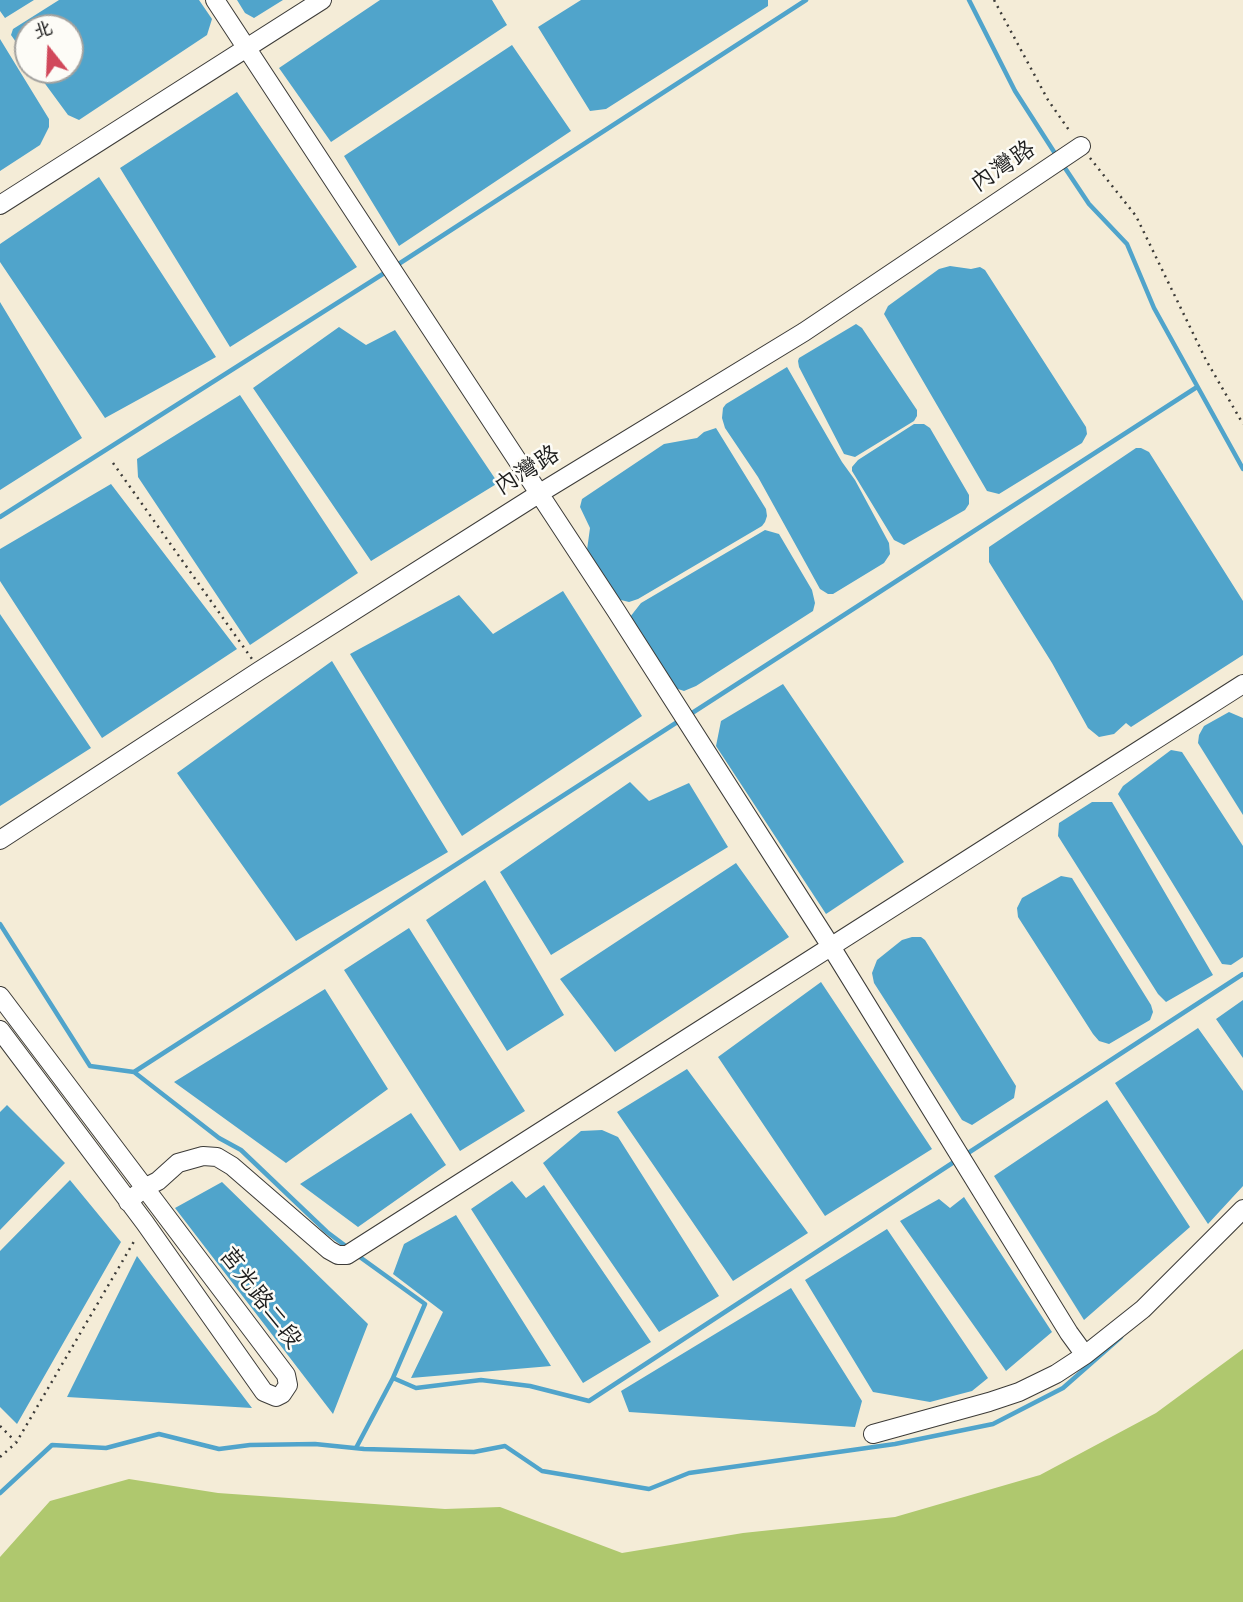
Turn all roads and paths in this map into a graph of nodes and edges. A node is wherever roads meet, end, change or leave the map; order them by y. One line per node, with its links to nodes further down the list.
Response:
1 (215, 0): 4 (street)
2 (322, 0): 4 (street)
3 (994, 0): 5 (path)
4 (246, 48): 6 (street); 9 (street)
5 (1081, 146): 7 (path); 9 (street, 內灣路)
6 (0, 205)
7 (1243, 425)
8 (113, 464): 10 (path)
9 (540, 493): 10 (street, 內灣路); 13 (street)
10 (259, 671): 12 (street, 內灣路)
11 (1243, 684): 13 (street)
12 (0, 841)
13 (830, 945): 16 (street); 20 (street)
14 (0, 996): 16 (street, 莒光路二段)
15 (0, 1030): 17 (street, 莒光路二段)
16 (144, 1188): 17 (street); 19 (street, 莒光路二段)
17 (128, 1202): 19 (street, 莒光路二段)
18 (1243, 1209): 20 (street)
19 (145, 1223): 23 (path)
20 (1085, 1355): 22 (street)
21 (0, 1426): 23 (path)
22 (873, 1434)
23 (16, 1443): 24 (path)
24 (0, 1457)

